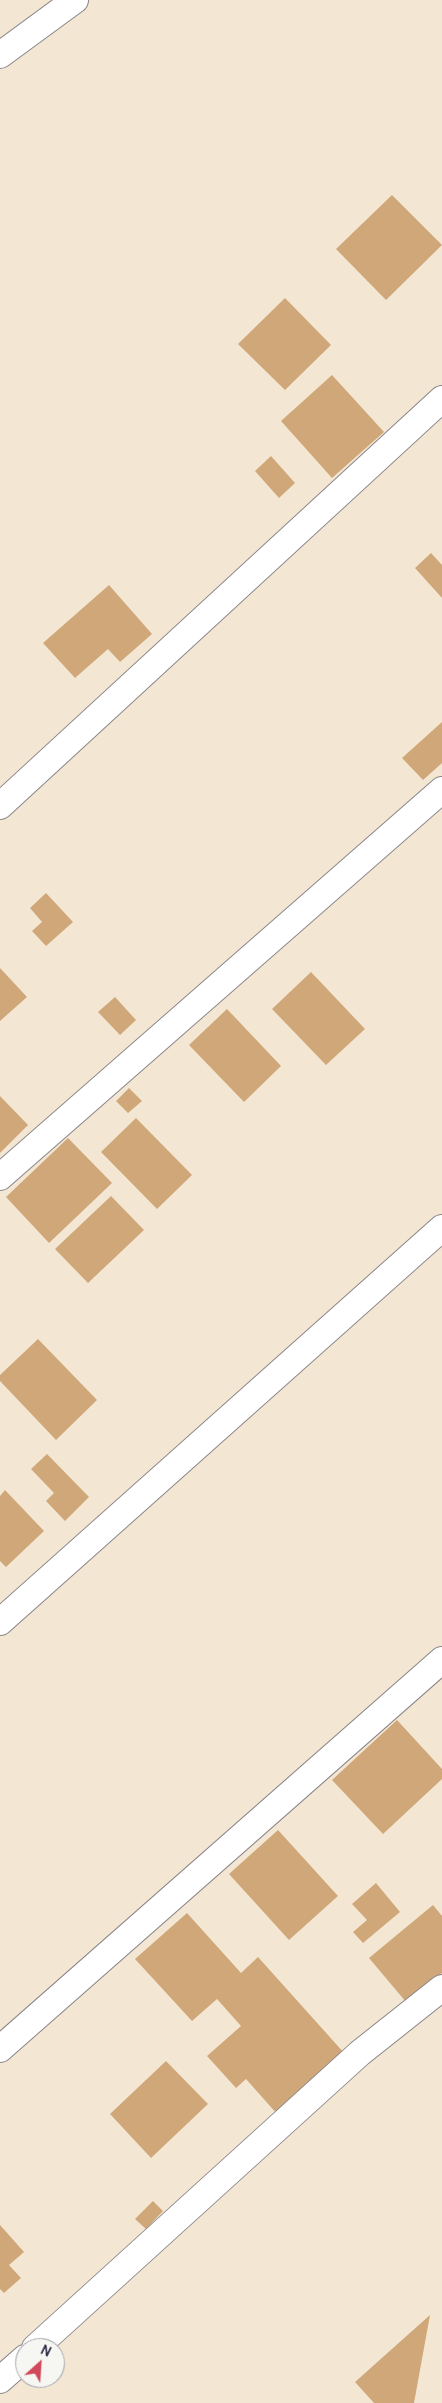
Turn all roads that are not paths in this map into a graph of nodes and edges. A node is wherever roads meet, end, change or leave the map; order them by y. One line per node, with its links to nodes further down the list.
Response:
1 (76, 0): 2 (street)
2 (0, 55)
3 (442, 399): 5 (street)
4 (442, 790): 6 (street)
5 (0, 806)
6 (0, 1177)
7 (442, 1228): 8 (street)
8 (0, 1622)
9 (442, 1660): 11 (street)
10 (442, 1988): 12 (street)
11 (0, 2049)
12 (47, 2338)
13 (15, 2367): 14 (street)
14 (0, 2380)

